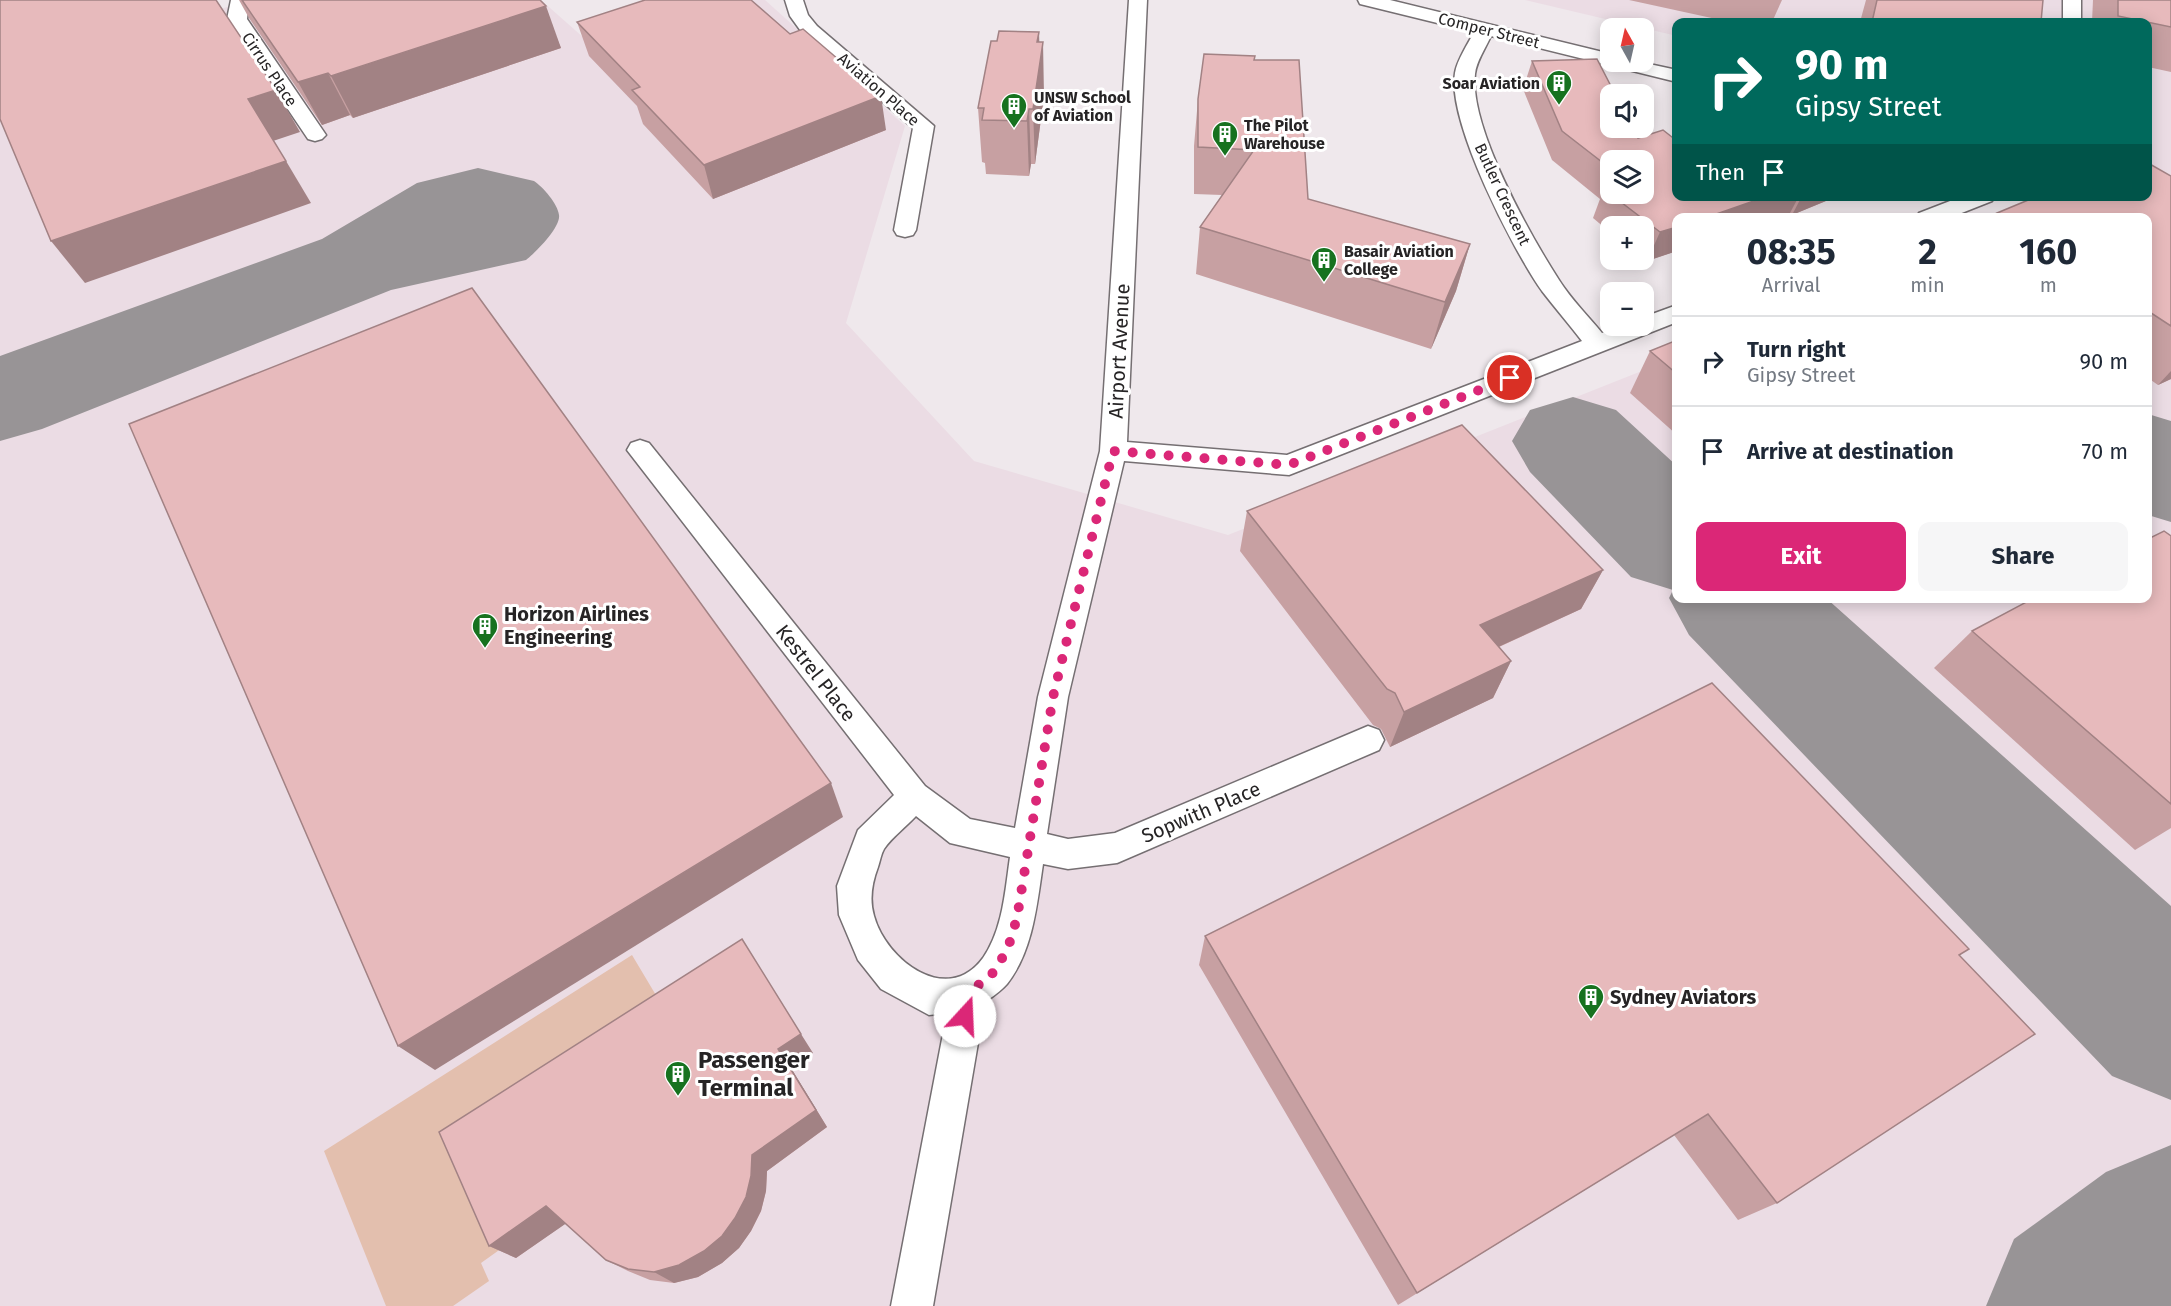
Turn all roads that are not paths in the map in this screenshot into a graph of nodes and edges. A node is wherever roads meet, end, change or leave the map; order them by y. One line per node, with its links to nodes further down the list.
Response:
1 (240, 0): 11 (lane, Cirrus Place)
2 (794, 0): 14 (lane, Aviation Place)
3 (1138, 0): 18 (lane, Airport Avenue)
4 (1367, 0): 7 (lane, Comper Street)
5 (2072, 0): 6 (lane)
6 (2072, 18)
7 (1485, 29): 8 (lane, Comper Street); 16 (lane, Butler Crescent)
8 (1600, 57)
9 (1654, 71): 10 (lane)
10 (1672, 75)
11 (315, 135)
12 (1967, 201): 13 (lane)
13 (1939, 213)
14 (905, 230)
15 (1672, 315): 16 (lane)
16 (1598, 344): 18 (lane)
17 (640, 450): 20 (lane, Kestrel Place)
18 (1113, 451): 21 (lane, Airport Avenue)
19 (1368, 740): 21 (lane, Sopwith Place)
20 (914, 796): 21 (lane, Kestrel Place); 22 (lane)
21 (1027, 847): 22 (lane, Airport Avenue)
22 (969, 993): 23 (lane)
23 (912, 1306)

